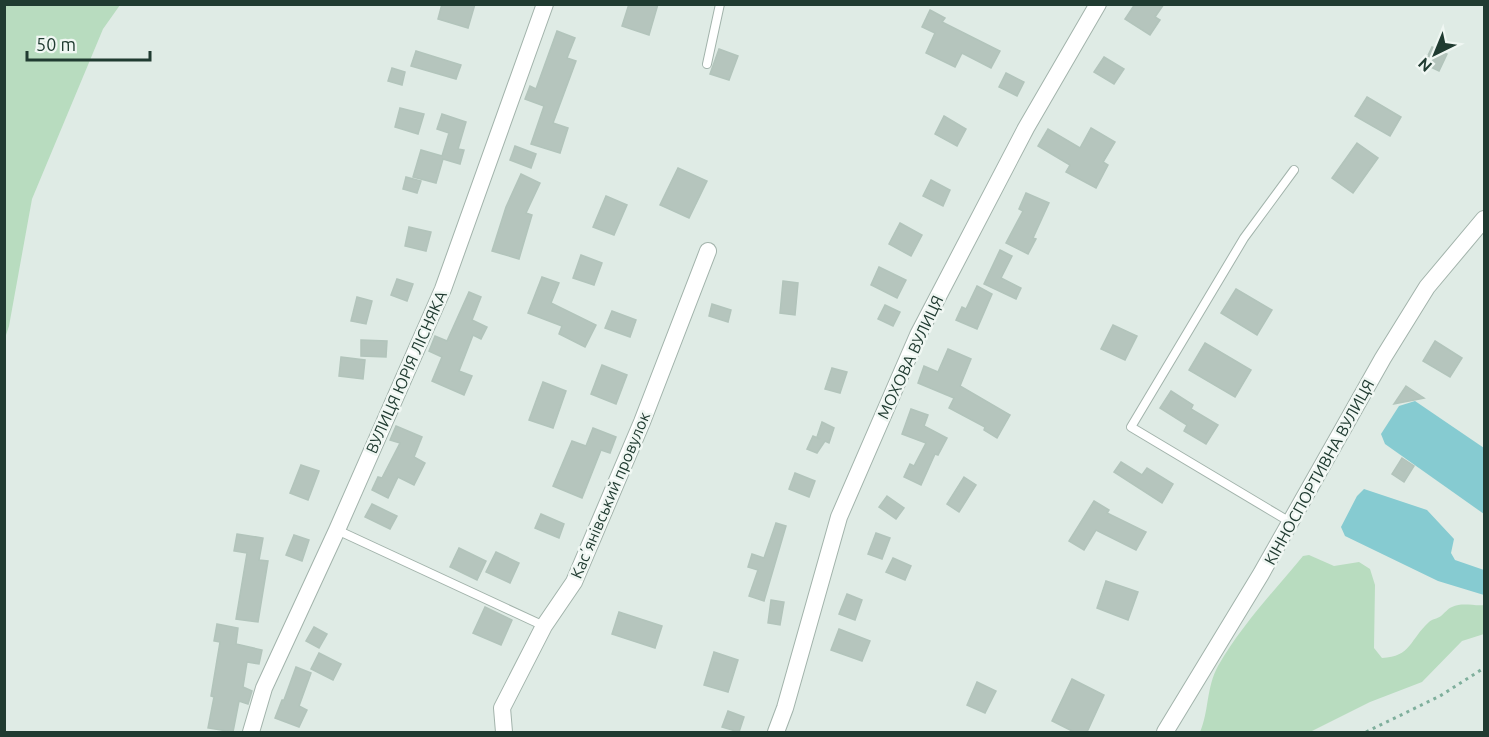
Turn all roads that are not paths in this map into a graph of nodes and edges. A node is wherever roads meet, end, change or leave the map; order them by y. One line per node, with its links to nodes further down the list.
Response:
1 (545, 4): 9 (street, ВУЛИЦЯ ЮРІЯ ЛІСНЯКА)
2 (720, 4): 4 (lane)
3 (1098, 4): 13 (street, МОХОВА ВУЛИЦЯ)
4 (707, 64)
5 (1294, 170): 8 (lane)
6 (1485, 219): 8 (street, КІННОСПОРТИВНА ВУЛИЦЯ)
7 (708, 251): 10 (street, Касʼянівський провулок)
8 (1290, 522): 14 (street, КІННОСПОРТИВНА ВУЛИЦЯ)
9 (337, 531): 10 (lane); 11 (street, ВУЛИЦЯ ЮРІЯ ЛІСНЯКА)
10 (544, 626): 12 (street, Касʼянівський провулок)
11 (251, 732)
12 (504, 732)
13 (776, 732)
14 (1165, 732)

